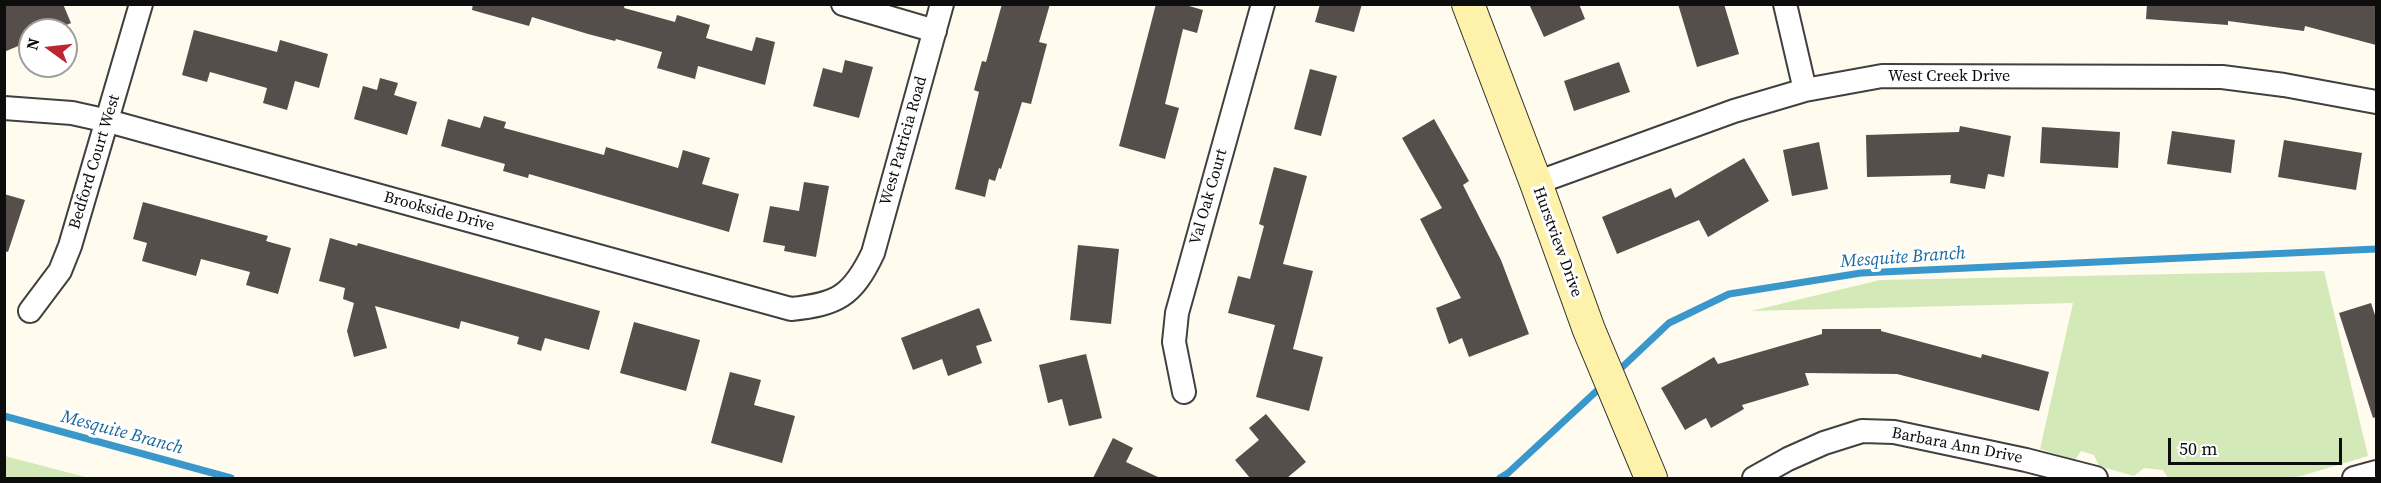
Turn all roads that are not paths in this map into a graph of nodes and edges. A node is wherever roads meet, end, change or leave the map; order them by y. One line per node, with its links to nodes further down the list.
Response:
1 (141, 4): 11 (street, Bedford Court West)
2 (843, 4): 7 (street)
3 (942, 4): 7 (street, West Patricia Road)
4 (1263, 4): 15 (street, Val Oak Court)
5 (1468, 4): 12 (street, Hurstview Drive)
6 (1785, 4): 8 (street)
7 (935, 31): 13 (street, West Patricia Road)
8 (1805, 90): 9 (street, West Creek Drive); 12 (street, West Creek Drive)
9 (2376, 102)
10 (4, 108): 11 (street, Brookside Drive)
11 (108, 121): 13 (street, Brookside Drive); 14 (street, Bedford Court West)
12 (1536, 183): 18 (street, Hurstview Drive)
13 (862, 275)
14 (30, 311)
15 (1184, 392)
16 (2024, 469): 19 (street, Barbara Ann Drive); 20 (street, Barbara Ann Drive)
17 (2376, 472): 21 (street)
18 (1651, 478)
19 (1754, 478)
20 (2096, 478)
21 (2354, 478)

